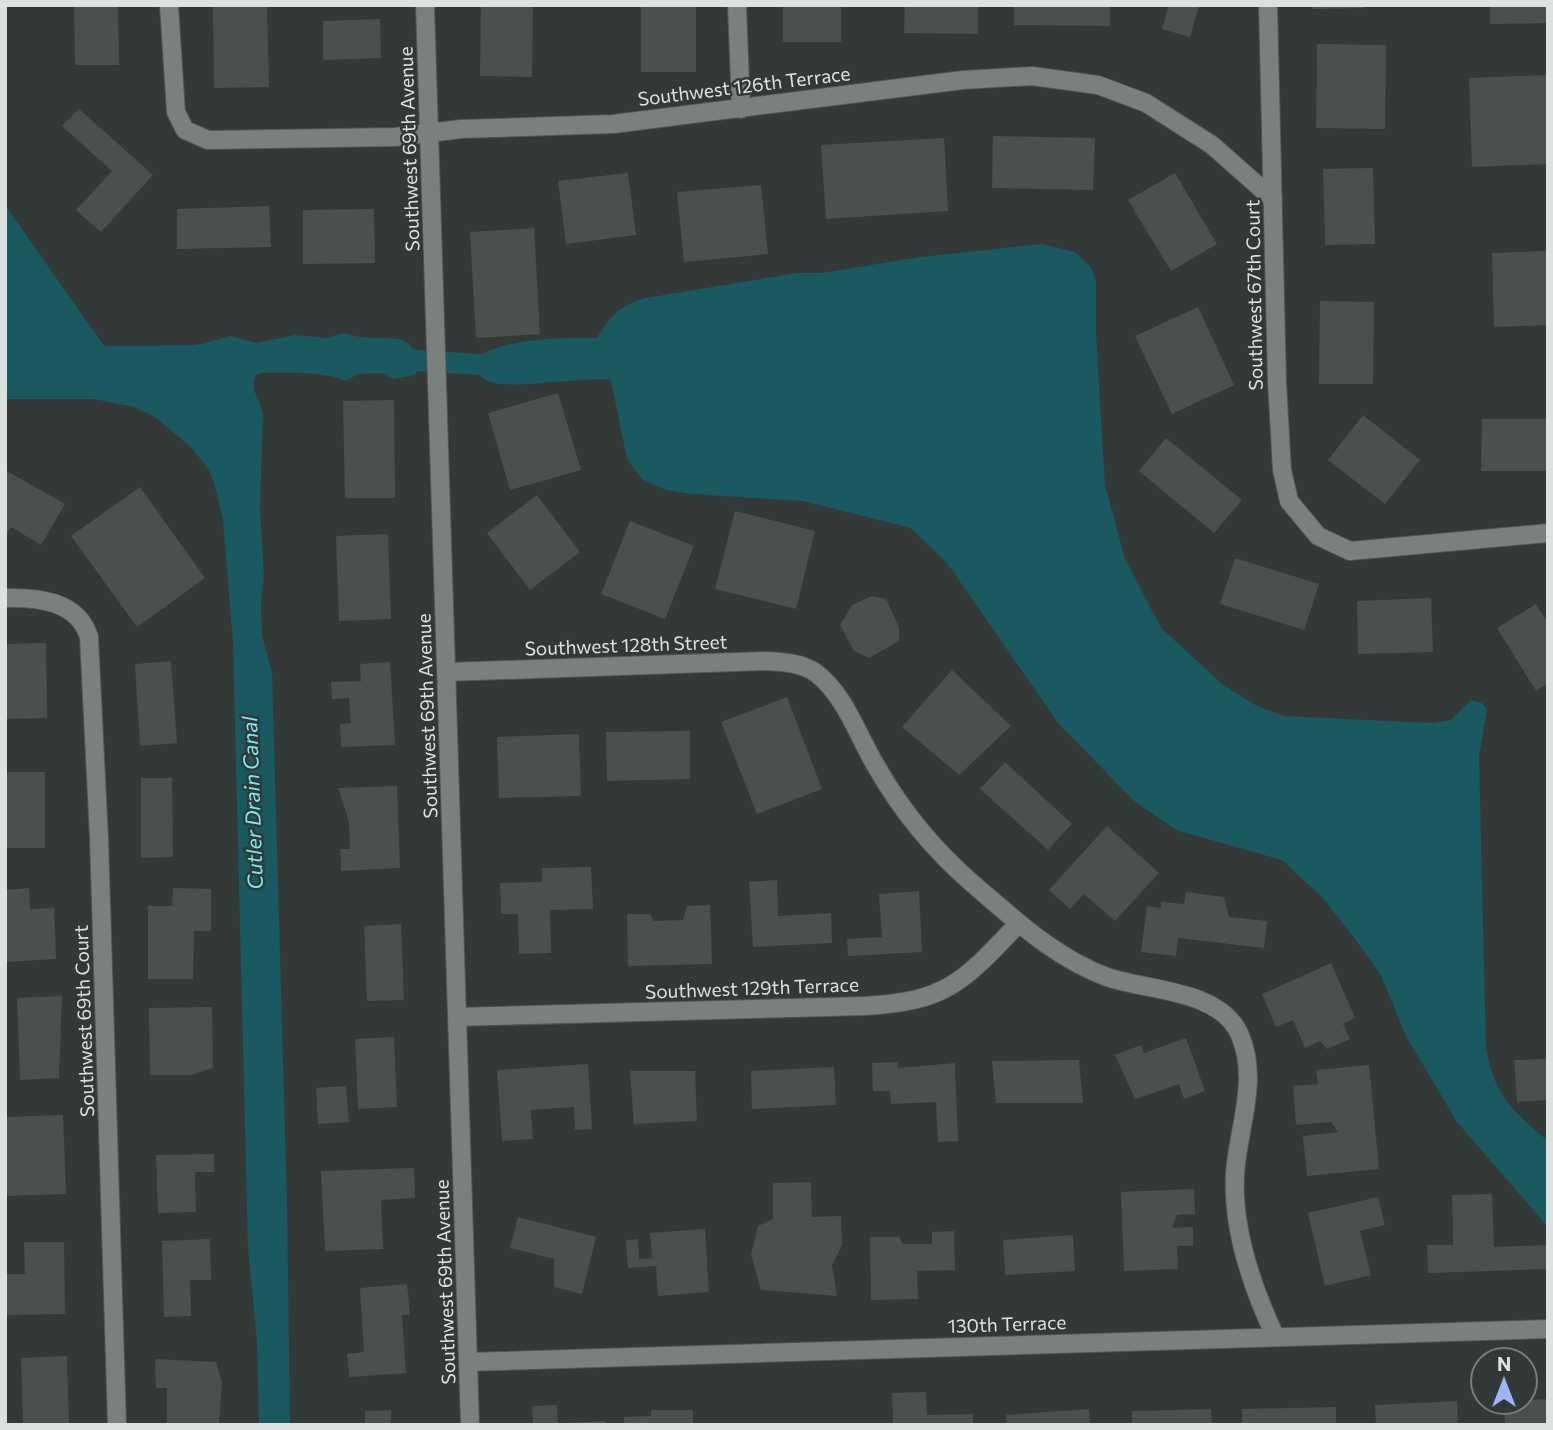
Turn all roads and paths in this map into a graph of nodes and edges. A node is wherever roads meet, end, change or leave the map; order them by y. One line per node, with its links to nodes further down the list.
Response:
1 (169, 5): 6 (street, Southwest 126th Terrace)
2 (425, 5): 6 (street, Southwest 69th Avenue)
3 (737, 5): 5 (street)
4 (1268, 5): 7 (street, Southwest 67th Court)
5 (741, 109): 6 (street, Southwest 126th Terrace); 7 (street, Southwest 126th Terrace)
6 (430, 134): 10 (street, Southwest 69th Avenue)
7 (1273, 199): 8 (street, Southwest 67th Court)
8 (1548, 533)
9 (5, 598): 16 (street, Southwest 69th Court)
10 (447, 672): 11 (street, Southwest 128th Street); 12 (street, Southwest 69th Avenue)
11 (1019, 923): 12 (street, Southwest 129th Terrace); 14 (street)
12 (457, 1017): 15 (street, Southwest 69th Avenue)
13 (1548, 1329): 14 (street, 130th Terrace)
14 (1275, 1336): 15 (street, 130th Terrace)
15 (468, 1362): 17 (street, Southwest 69th Avenue)
16 (117, 1425)
17 (470, 1425)

